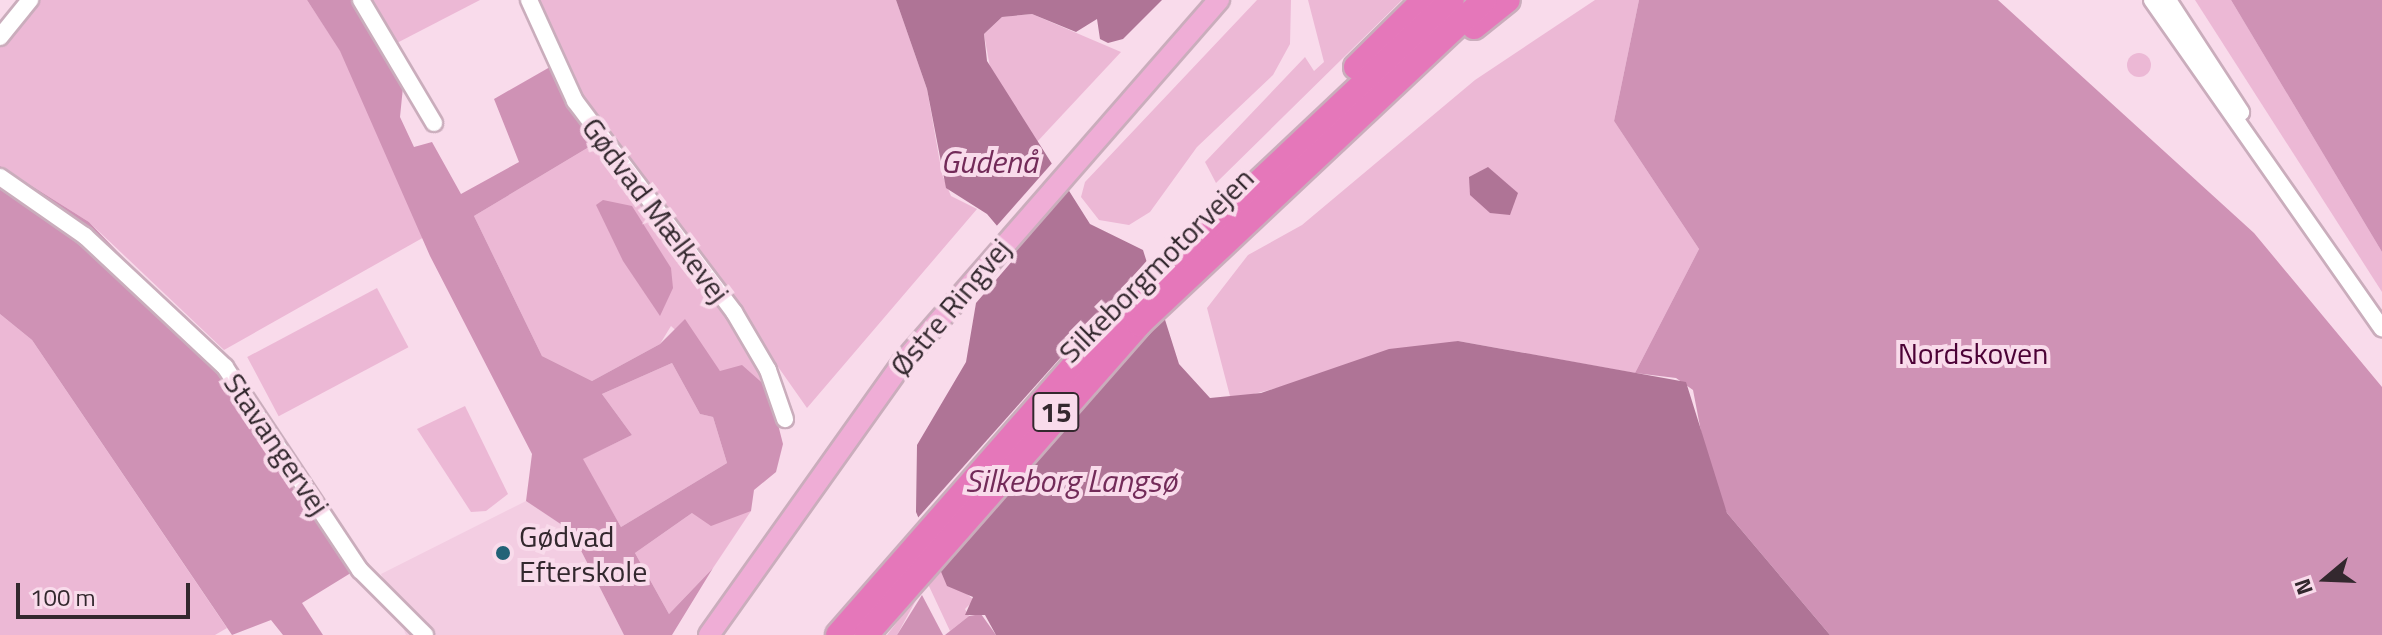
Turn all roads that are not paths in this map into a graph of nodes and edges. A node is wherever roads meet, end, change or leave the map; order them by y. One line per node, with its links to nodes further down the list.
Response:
1 (30, 0): 11 (street)
2 (361, 0): 12 (street)
3 (529, 0): 18 (street, Gødvad Mælkevej)
4 (1219, 0): 20 (main road, Østre Ringvej)
5 (1424, 0): 16 (highway)
6 (1452, 0): 16 (highway, Silkeborgmotorvejen / 15)
7 (1484, 0): 14 (highway, Silkeborgmotorvejen / 15)
8 (1508, 0): 14 (highway)
9 (2152, 0): 13 (street)
10 (2168, 0): 13 (street)
11 (0, 37)
12 (434, 123)
13 (2272, 166): 17 (street)
14 (1296, 172): 16 (highway, Silkeborgmotorvejen / 15)
15 (0, 177): 19 (street, Stavangervej)
16 (1248, 190): 21 (highway, Silkeborgmotorvejen / 15); 22 (highway, Silkeborgmotorvejen / 15)
17 (2382, 328)
18 (785, 419)
19 (425, 635)
20 (709, 635)
21 (838, 635)
22 (866, 635)

